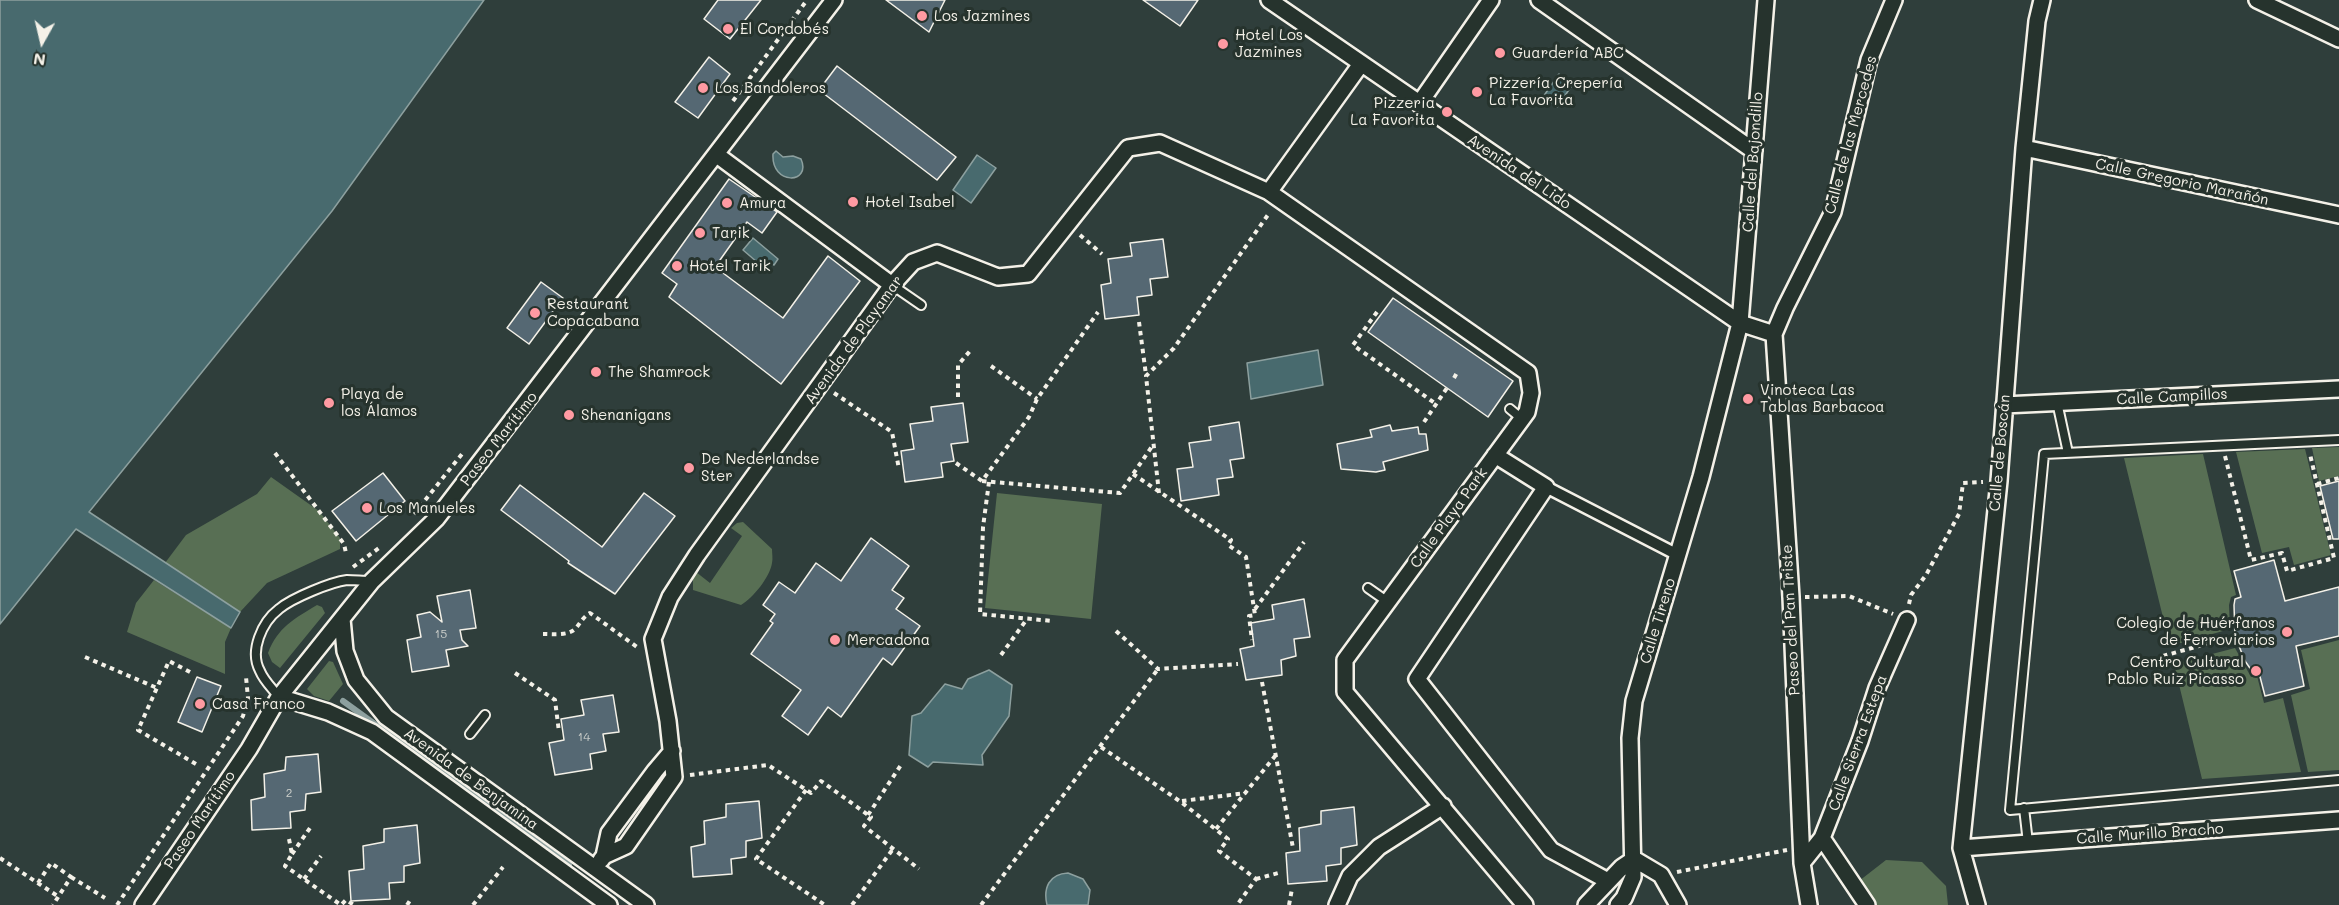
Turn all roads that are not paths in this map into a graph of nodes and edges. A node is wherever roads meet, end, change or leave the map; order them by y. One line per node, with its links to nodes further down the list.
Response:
1 (834, 0): 14 (street, Paseo Marítimo)
2 (1269, 0): 10 (street, Avenida del Lido)
3 (1491, 0): 11 (street)
4 (1539, 0): 13 (street)
5 (1766, 0): 13 (street, Calle del Bajondillo)
6 (1894, 0): 20 (street, Calle de las Mercedes)
7 (2042, 0): 12 (street, Calle de Boscán)
8 (2257, 0): 9 (street)
9 (2339, 39)
10 (1361, 64): 11 (street, Avenida del Lido); 15 (street)
11 (1419, 104): 19 (street, Avenida del Lido)
12 (2024, 148): 16 (street, Calle Gregorio Marañón); 23 (street, Calle de Boscán)
13 (1754, 151): 19 (street, Calle del Bajondillo)
14 (717, 154): 17 (street); 29 (street, Paseo Marítimo)
15 (1269, 192): 17 (street, Avenida de Playamar); 26 (street, Calle Playa Park)
16 (2339, 215)
17 (892, 285): 18 (lane); 37 (street, Avenida de Playamar)
18 (921, 304)
19 (1740, 323): 20 (street, Avenida del Lido); 28 (street, Calle Tireno)
20 (1774, 334): 47 (street, Paseo del Pan Triste)
21 (2339, 389): 22 (street, Calle Campillos)
22 (2057, 402): 23 (street, Calle Campillos); 25 (lane)
23 (2004, 405): 46 (street, Calle de Boscán)
24 (2339, 440): 25 (lane)
25 (2068, 453): 40 (lane)
26 (1495, 455): 27 (street); 31 (street, Calle Playa Park)
27 (1546, 486): 28 (street); 51 (street)
28 (1678, 555): 49 (street, Calle Tireno)
29 (372, 581): 32 (street, Paseo Marítimo); 34 (lane)
30 (1368, 588): 31 (lane)
31 (1388, 602): 39 (street, Calle Playa Park)
32 (342, 619): 34 (street, Paseo Marítimo); 50 (street, Avenida de Benjamina)
33 (1907, 620): 43 (street, Calle Sierra Estepa)
34 (279, 698): 52 (street, Paseo Marítimo); 53 (street, Avenida de Benjamina)
35 (484, 715): 36 (lane)
36 (470, 734)
37 (672, 751): 42 (street); 45 (street, Avenida de Playamar)
38 (2339, 780): 40 (lane)
39 (1443, 806): 55 (street); 56 (street, Calle Playa Park)
40 (2024, 808): 44 (lane)
41 (2339, 820): 44 (street, Calle Murillo Bracho)
42 (609, 833): 45 (lane); 48 (street)
43 (1822, 838): 47 (street, Calle Sierra Estepa); 61 (street)
44 (2028, 843): 46 (street, Calle Murillo Bracho)
45 (626, 846): 48 (street)
46 (1961, 848): 62 (street, Calle de Boscán)
47 (1802, 855): 60 (street, Paseo del Pan Triste)
48 (604, 856): 50 (street)
49 (1634, 859): 51 (street); 58 (street, Calle Tireno); 59 (street)
50 (594, 869): 54 (street, Avenida de Benjamina)
51 (1608, 881): 57 (street)
52 (143, 905)
53 (609, 905)
54 (646, 905)
55 (1337, 905)
56 (1525, 905)
57 (1586, 905)
58 (1618, 905)
59 (1678, 905)
60 (1809, 905)
61 (1867, 905)
62 (1977, 905)

